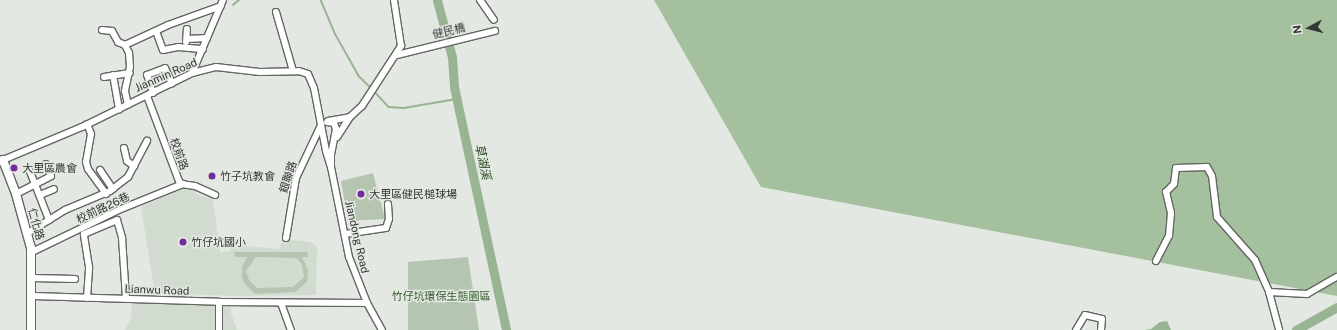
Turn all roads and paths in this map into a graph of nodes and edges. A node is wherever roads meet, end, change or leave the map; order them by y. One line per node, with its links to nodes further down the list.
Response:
1 (394, 0): 15 (street, Jiandong Road)
2 (480, 0): 5 (street)
3 (222, 3): 8 (street); 10 (street)
4 (276, 12): 16 (street)
5 (494, 20)
6 (187, 29): 11 (street)
7 (102, 30): 12 (street)
8 (156, 31): 12 (street); 13 (street)
9 (495, 31): 15 (street, 健民橋)
10 (207, 38): 11 (street); 14 (street)
11 (187, 40): 13 (street)
12 (126, 45): 18 (street)
13 (185, 47): 14 (street)
14 (202, 49): 17 (street)
15 (397, 55): 27 (street, Jiandong Road)
16 (293, 71): 17 (street, Jianmin Road); 26 (street, Jianmin Road)
17 (192, 73): 21 (street, Jianmin Road)
18 (130, 74): 19 (street); 24 (street)
19 (113, 75): 20 (street); 25 (street)
20 (104, 77)
21 (172, 84): 22 (street, Jianmin Road); 22 (street)
22 (154, 92): 23 (street, Jianmin Road)
23 (147, 96): 24 (street, Jianmin Road); 40 (street, 校前路)
24 (128, 105): 25 (street, Jianmin Road)
25 (119, 109): 28 (street, Jianmin Road)
26 (319, 110): 29 (street); 29 (street, Jianmin Road)
27 (350, 117): 29 (street); 32 (street, Jiandong Road)
28 (87, 124): 34 (street, Jianmin Road); 45 (street)
29 (326, 124): 30 (street); 30 (street); 37 (street, Jiandong Road); 52 (street, 銀聯路)
30 (335, 133): 32 (street)
31 (147, 141): 36 (street)
32 (333, 144): 37 (street, Jiandong Road)
33 (124, 148): 36 (street)
34 (2, 161): 44 (main road, 仁化路)
35 (46, 164): 41 (street)
36 (134, 166): 43 (street)
37 (332, 167): 51 (street, Jiandong Road)
38 (29, 169): 41 (street)
39 (100, 170): 43 (street)
40 (183, 184): 46 (street, 校前路); 53 (street, 校前路26巷)
41 (36, 185): 44 (street); 47 (street)
42 (54, 189): 47 (street)
43 (113, 189): 45 (street)
44 (16, 194): 50 (main road, 仁化路)
45 (106, 194): 49 (street)
46 (215, 195)
47 (40, 196): 49 (street)
48 (388, 204): 51 (street)
49 (50, 220): 50 (street)
50 (28, 233): 53 (main road, 仁化路)
51 (345, 234): 64 (street, Jiandong Road)
52 (286, 238)
53 (32, 252): 56 (main road, 仁化路)
54 (1156, 261): 58 (street)
55 (1337, 276): 58 (street)
56 (33, 278): 57 (street); 59 (main road, 仁化路)
57 (75, 279)
58 (1268, 292): 71 (street)
59 (33, 296): 60 (street, Lianwu Road); 65 (main road, 仁化路)
60 (87, 298): 61 (street, Lianwu Road); 61 (street)
61 (126, 299): 62 (street, Lianwu Road)
62 (220, 302): 63 (street, Lianwu Road); 66 (street)
63 (281, 303): 64 (street, Lianwu Road); 67 (street)
64 (367, 303): 68 (street, Jiandong Road)
65 (31, 330)
66 (219, 330)
67 (291, 330)
68 (382, 330)
69 (1076, 330): 70 (street)
70 (1101, 330)
71 (1278, 330)

